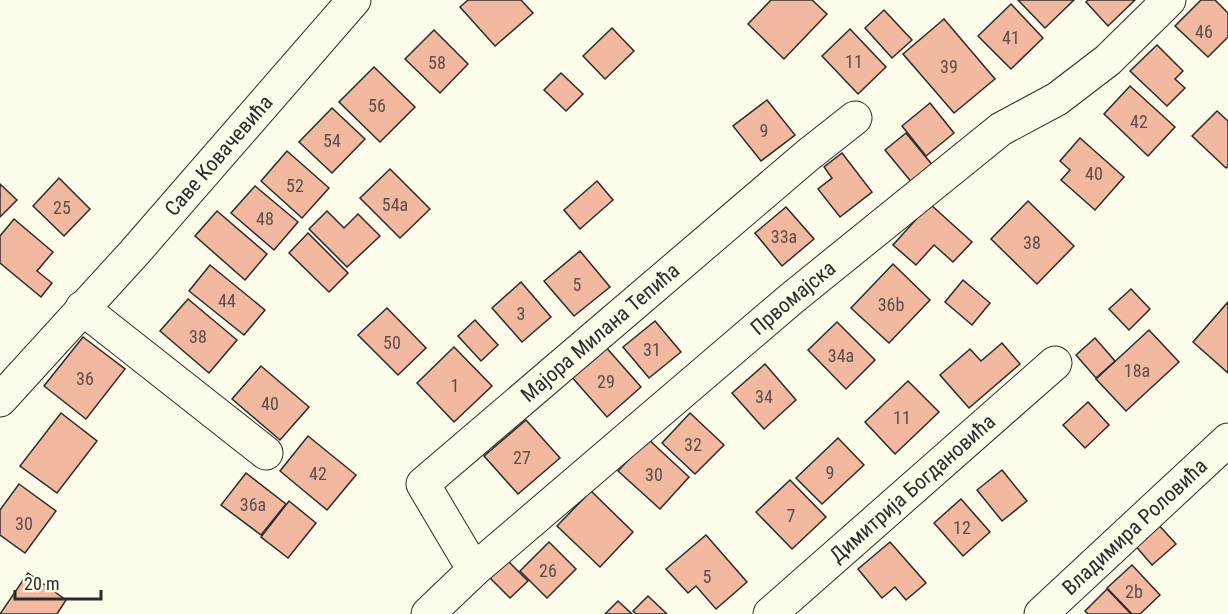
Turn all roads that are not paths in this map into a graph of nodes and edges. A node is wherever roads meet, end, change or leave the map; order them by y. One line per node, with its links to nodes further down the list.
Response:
1 (354, 0): 4 (street, Саве Ковачевића)
2 (1169, 0): 9 (street, Првомајска)
3 (855, 118): 9 (street, Мајора Милана Тепића)
4 (82, 308): 6 (street, Саве Ковачевића); 8 (street)
5 (1055, 363): 11 (street, Димитрија Богдановића)
6 (0, 400)
7 (1228, 440): 12 (street, Владимира Роловића)
8 (266, 453)
9 (474, 570): 10 (street, Првомајска)
10 (428, 614)
11 (770, 614)
12 (1041, 614)

